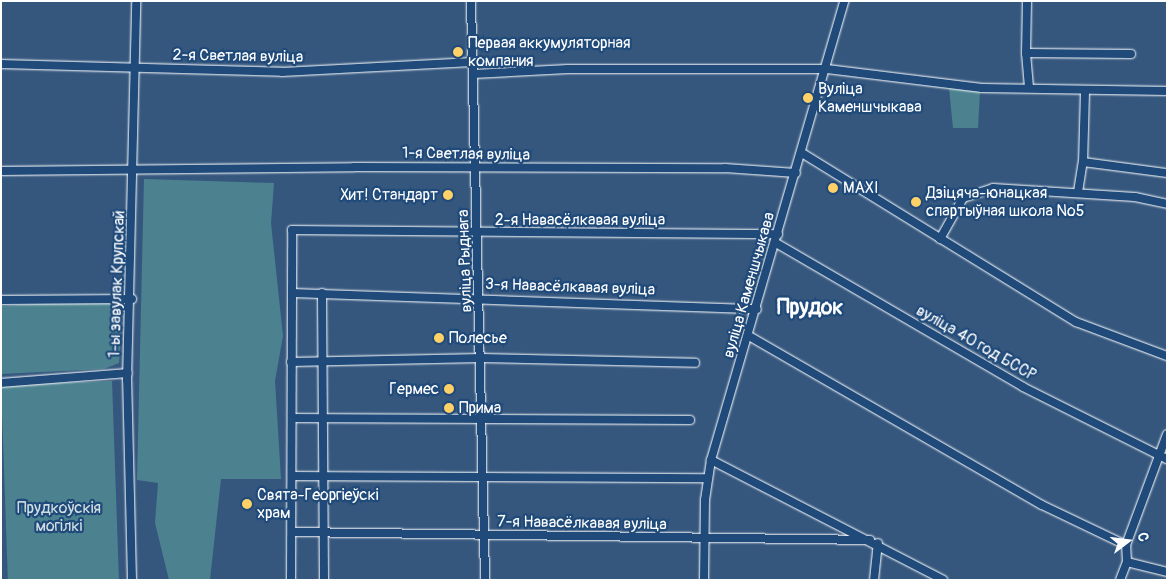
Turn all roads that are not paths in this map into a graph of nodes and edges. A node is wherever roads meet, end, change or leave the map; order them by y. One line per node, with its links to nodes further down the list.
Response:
1 (136, 1): 9 (street, 1-ы завулак Крупскай)
2 (471, 1): 7 (street, вуліца Рыднага)
3 (844, 1): 10 (street, вуліца Каменшчыкава)
4 (1027, 1): 5 (street)
5 (1026, 53): 6 (street); 12 (street)
6 (1131, 54)
7 (473, 62): 9 (street, 2-я Светлая вуліца); 11 (street, вуліца Рыднага)
8 (1, 64): 9 (street, 2-я Светлая вуліца)
9 (136, 65): 17 (street, 1-ы завулак Крупскай)
10 (827, 69): 11 (street); 12 (street); 15 (street, вуліца Каменшчыкава)
11 (474, 74): 18 (street, вуліца Рыднага)
12 (1029, 88): 14 (street)
13 (1167, 91): 14 (street)
14 (1085, 92): 16 (street)
15 (802, 153): 20 (street, вуліца Каменшчыкава); 26 (street)
16 (1083, 162): 21 (street); 22 (street)
17 (135, 170): 18 (street, 1-я Светлая вуліца); 19 (street, 1-я Светлая вуліца); 31 (street, 1-ы завулак Крупскай)
18 (476, 170): 20 (street, 1-я Светлая вуліца); 24 (street, вуліца Рыднага)
19 (1, 171)
20 (796, 173): 25 (street, вуліца Каменшчыкава)
21 (1167, 173)
22 (1078, 192): 23 (street); 26 (street)
23 (1167, 204)
24 (478, 234): 25 (street, 2-я Навасёлкавая вуліца); 28 (street, 2-я Навасёлкавая вуліца); 30 (street, вуліца Рыднага)
25 (778, 234): 27 (street, вуліца Каменшчыкава)
26 (940, 239): 35 (street)
27 (776, 243): 33 (street, вуліца Каменшчыкава); 47 (street, вуліца 40 год БССР)
28 (292, 293): 29 (street, 3-я Навасёлкавая вуліца); 38 (street)
29 (322, 294): 30 (street, 3-я Навасёлкавая вуліца); 37 (street)
30 (480, 297): 33 (street, 3-я Навасёлкавая вуліца); 36 (street, вуліца Рыднага)
31 (132, 299): 32 (street); 40 (street, 1-ы завулак Крупскай)
32 (1, 300)
33 (757, 309): 34 (street, вуліца Каменшчыкава)
34 (749, 336): 49 (street, вуліца Каменшчыкава); 60 (street)
35 (1167, 356)
36 (482, 358): 37 (street); 39 (street); 45 (street, вуліца Рыднага)
37 (323, 361): 38 (street); 43 (street)
38 (291, 362): 42 (street)
39 (695, 363)
40 (128, 373): 41 (street); 63 (street, 1-ы завулак Крупскай)
41 (1, 383)
42 (293, 418): 43 (street); 50 (street)
43 (323, 419): 45 (street); 51 (street)
44 (690, 420): 45 (street)
45 (484, 422): 52 (street, вуліца Рыднага)
46 (1167, 434): 47 (street)
47 (1157, 456): 48 (street, вуліца 40 год БССР); 60 (street)
48 (1167, 459)
49 (710, 460): 53 (street, вуліца Каменшчыкава); 58 (street)
50 (293, 476): 51 (street); 54 (street)
51 (323, 476): 52 (street); 55 (street)
52 (485, 477): 53 (street); 56 (street, вуліца Рыднага)
53 (707, 478): 57 (street, вуліца Каменшчыкава)
54 (293, 532): 55 (street, 7-я Навасёлкавая вуліца); 64 (street)
55 (323, 532): 56 (street, 7-я Навасёлкавая вуліца); 65 (street)
56 (484, 535): 57 (street, 7-я Навасёлкавая вуліца); 66 (street, вуліца Рыднага)
57 (704, 538): 58 (street, 7-я Навасёлкавая вуліца); 67 (street, вуліца Каменшчыкава)
58 (870, 540): 59 (street)
59 (878, 543): 68 (street); 69 (street)
60 (1126, 546): 61 (street)
61 (1127, 562): 62 (street); 70 (street)
62 (1167, 572)
63 (132, 580)
64 (291, 580)
65 (324, 580)
66 (485, 580)
67 (704, 580)
68 (874, 580)
69 (943, 580)
70 (1120, 580)

